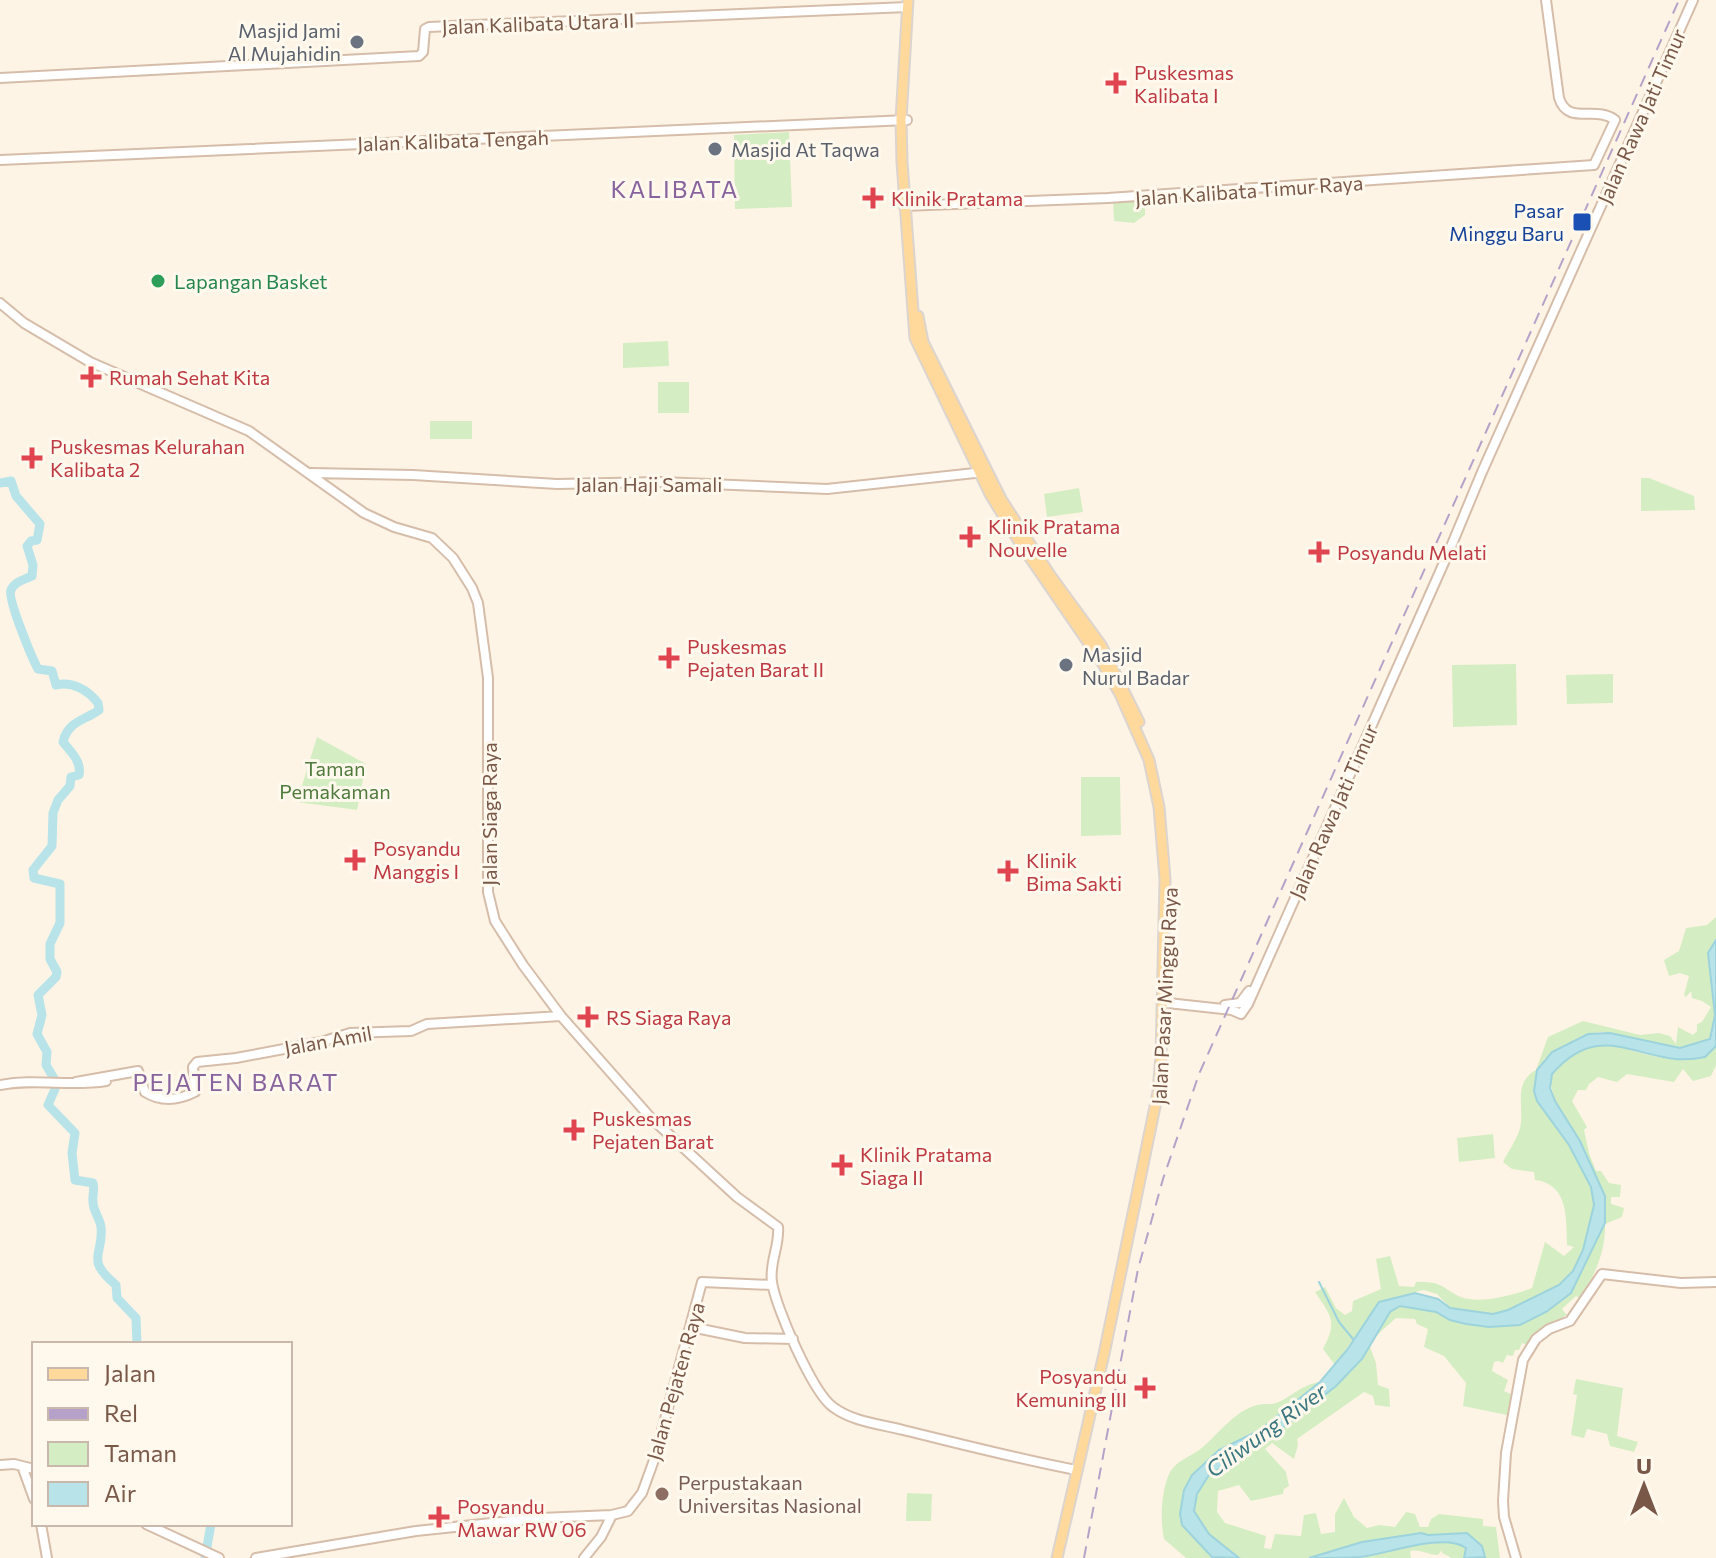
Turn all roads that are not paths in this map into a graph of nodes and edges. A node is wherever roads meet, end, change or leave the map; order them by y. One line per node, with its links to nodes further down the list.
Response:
1 (1546, 0): 7 (street, Jalan Kalibata Timur Raya)
2 (1693, 0): 11 (street, Jalan Rawa Jati Timur)
3 (906, 4): 4 (street, Jalan Kalibata Utara II); 5 (main road)
4 (0, 78)
5 (899, 120): 6 (street, Jalan Kalibata Tengah); 7 (main road)
6 (0, 160)
7 (907, 206): 10 (main road)
8 (0, 303): 9 (street, Jalan Siaga Raya)
9 (310, 473): 10 (street, Jalan Haji Samali); 12 (street, Jalan Siaga Raya)
10 (978, 474): 11 (main road, Jalan Pasar Minggu Raya); 21 (main road, Jalan Pasar Minggu Raya)
11 (1168, 1000): 32 (main road, Jalan Pasar Minggu Raya)
12 (561, 1016): 13 (street, Jalan Amil); 15 (street, Jalan Siaga Raya)
13 (0, 1085)
14 (1716, 1282): 33 (street)
15 (772, 1285): 16 (street, Jalan Pejaten Raya); 17 (street)
16 (691, 1327): 17 (street); 25 (street, Jalan Pejaten Raya)
17 (793, 1339): 21 (street)
18 (0, 1465): 19 (street)
19 (22, 1466): 20 (street); 23 (street)
20 (32, 1468)
21 (1075, 1470): 32 (main road, Jalan Pasar Minggu Raya)
22 (32, 1471): 23 (street)
23 (29, 1480): 24 (street)
24 (32, 1491)
25 (612, 1515): 30 (street); 31 (street)
26 (41, 1526): 29 (street)
27 (150, 1526): 28 (street)
28 (215, 1556)
29 (47, 1558)
30 (256, 1558)
31 (584, 1558)
32 (1060, 1558)
33 (1516, 1558)

